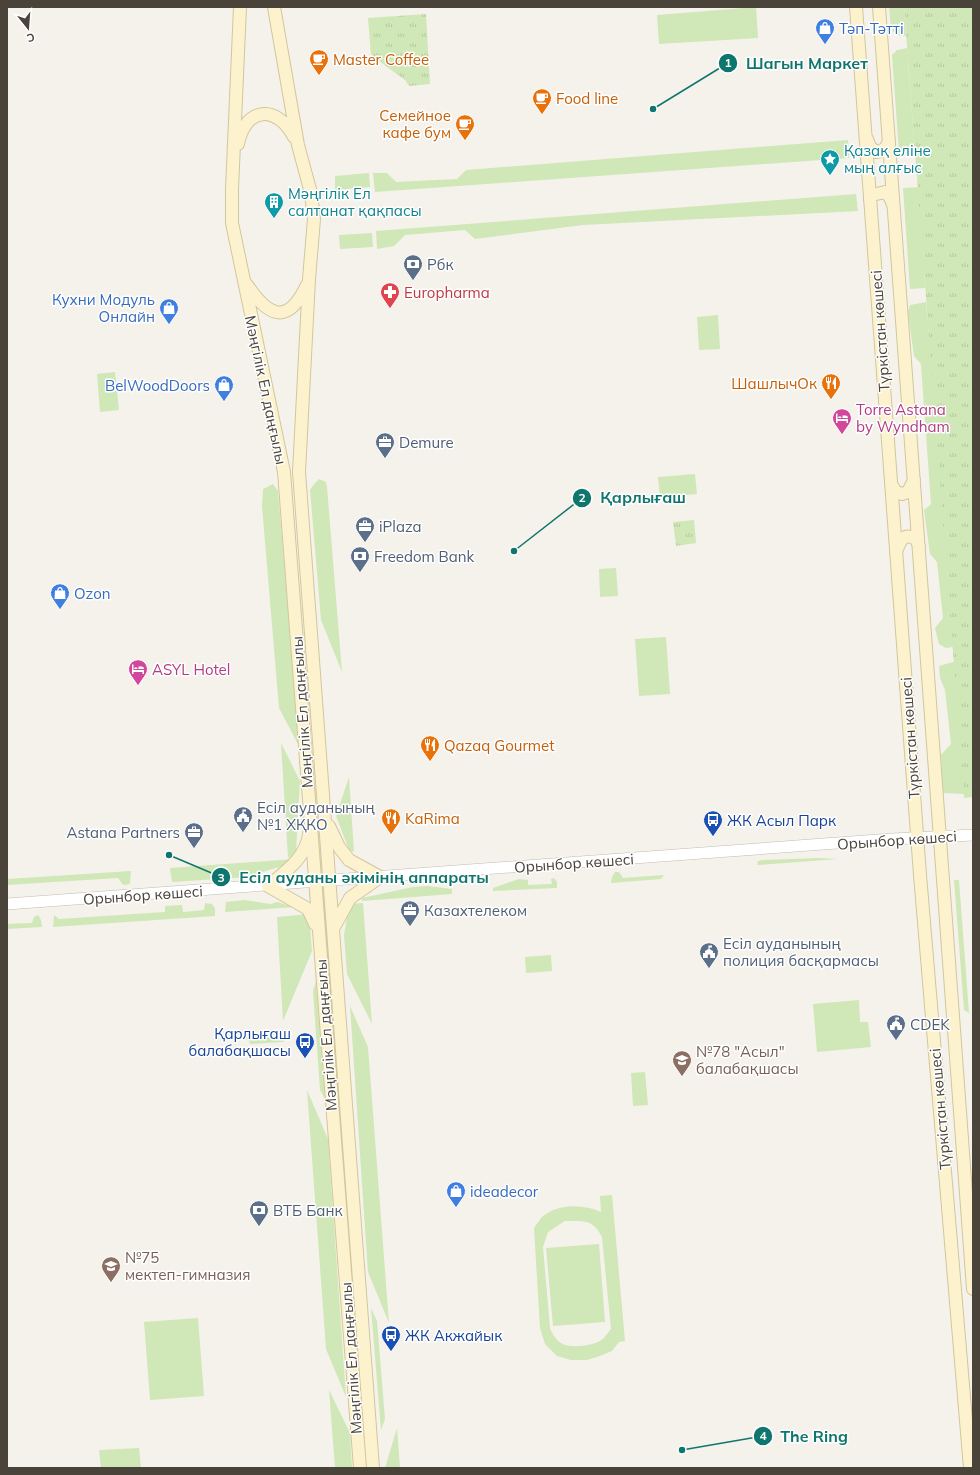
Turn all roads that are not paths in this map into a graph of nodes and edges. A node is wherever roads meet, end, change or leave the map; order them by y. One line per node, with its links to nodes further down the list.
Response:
1 (240, 7): 8 (main road, Мәңгілік Ел даңғылы)
2 (274, 7): 7 (main road, Мәңгілік Ел даңғылы)
3 (856, 7): 5 (main road, Түркістан көшесі)
4 (879, 7): 6 (main road, Түркістан көшесі)
5 (865, 134): 6 (main road); 9 (main road, Түркістан көшесі)
6 (888, 141): 10 (main road, Түркістан көшесі)
7 (298, 145): 8 (main road); 12 (main road, Мәңгілік Ел даңғылы)
8 (232, 178): 11 (main road, Мәңгілік Ел даңғылы)
9 (870, 200): 10 (main road); 14 (main road, Түркістан көшесі)
10 (894, 208): 13 (main road, Түркістан көшесі)
11 (244, 279): 12 (main road); 18 (main road, Мәңгілік Ел даңғылы)
12 (309, 279): 17 (main road, Мәңгілік Ел даңғылы)
13 (914, 480): 14 (main road); 15 (main road, Түркістан көшесі)
14 (891, 484): 16 (main road, Түркістан көшесі)
15 (919, 546): 16 (main road); 20 (main road, Түркістан көшесі)
16 (896, 552): 21 (main road, Түркістан көшесі)
17 (325, 817): 22 (main road); 23 (main road, Мәңгілік Ел даңғылы)
18 (310, 820): 24 (main road, Мәңгілік Ел даңғылы); 25 (main road)
19 (973, 835): 20 (street, Орынбор көшесі)
20 (941, 836): 21 (street, Орынбор көшесі); 29 (main road, Түркістан көшесі)
21 (918, 838): 22 (street, Орынбор көшесі); 32 (main road, Түркістан көшесі)
22 (380, 877): 23 (street, Орынбор көшесі); 27 (main road)
23 (330, 881): 24 (street, Орынбор көшесі); 27 (main road, Мәңгілік Ел даңғылы)
24 (314, 882): 25 (street, Орынбор көшесі); 28 (main road, Мәңгілік Ел даңғылы)
25 (268, 886): 26 (street, Орынбор көшесі); 28 (main road)
26 (7, 904)
27 (334, 929): 31 (main road, Мәңгілік Ел даңғылы)
28 (318, 930): 30 (main road, Мәңгілік Ел даңғылы)
29 (973, 1289)
30 (360, 1468)
31 (373, 1468)
32 (970, 1468)

